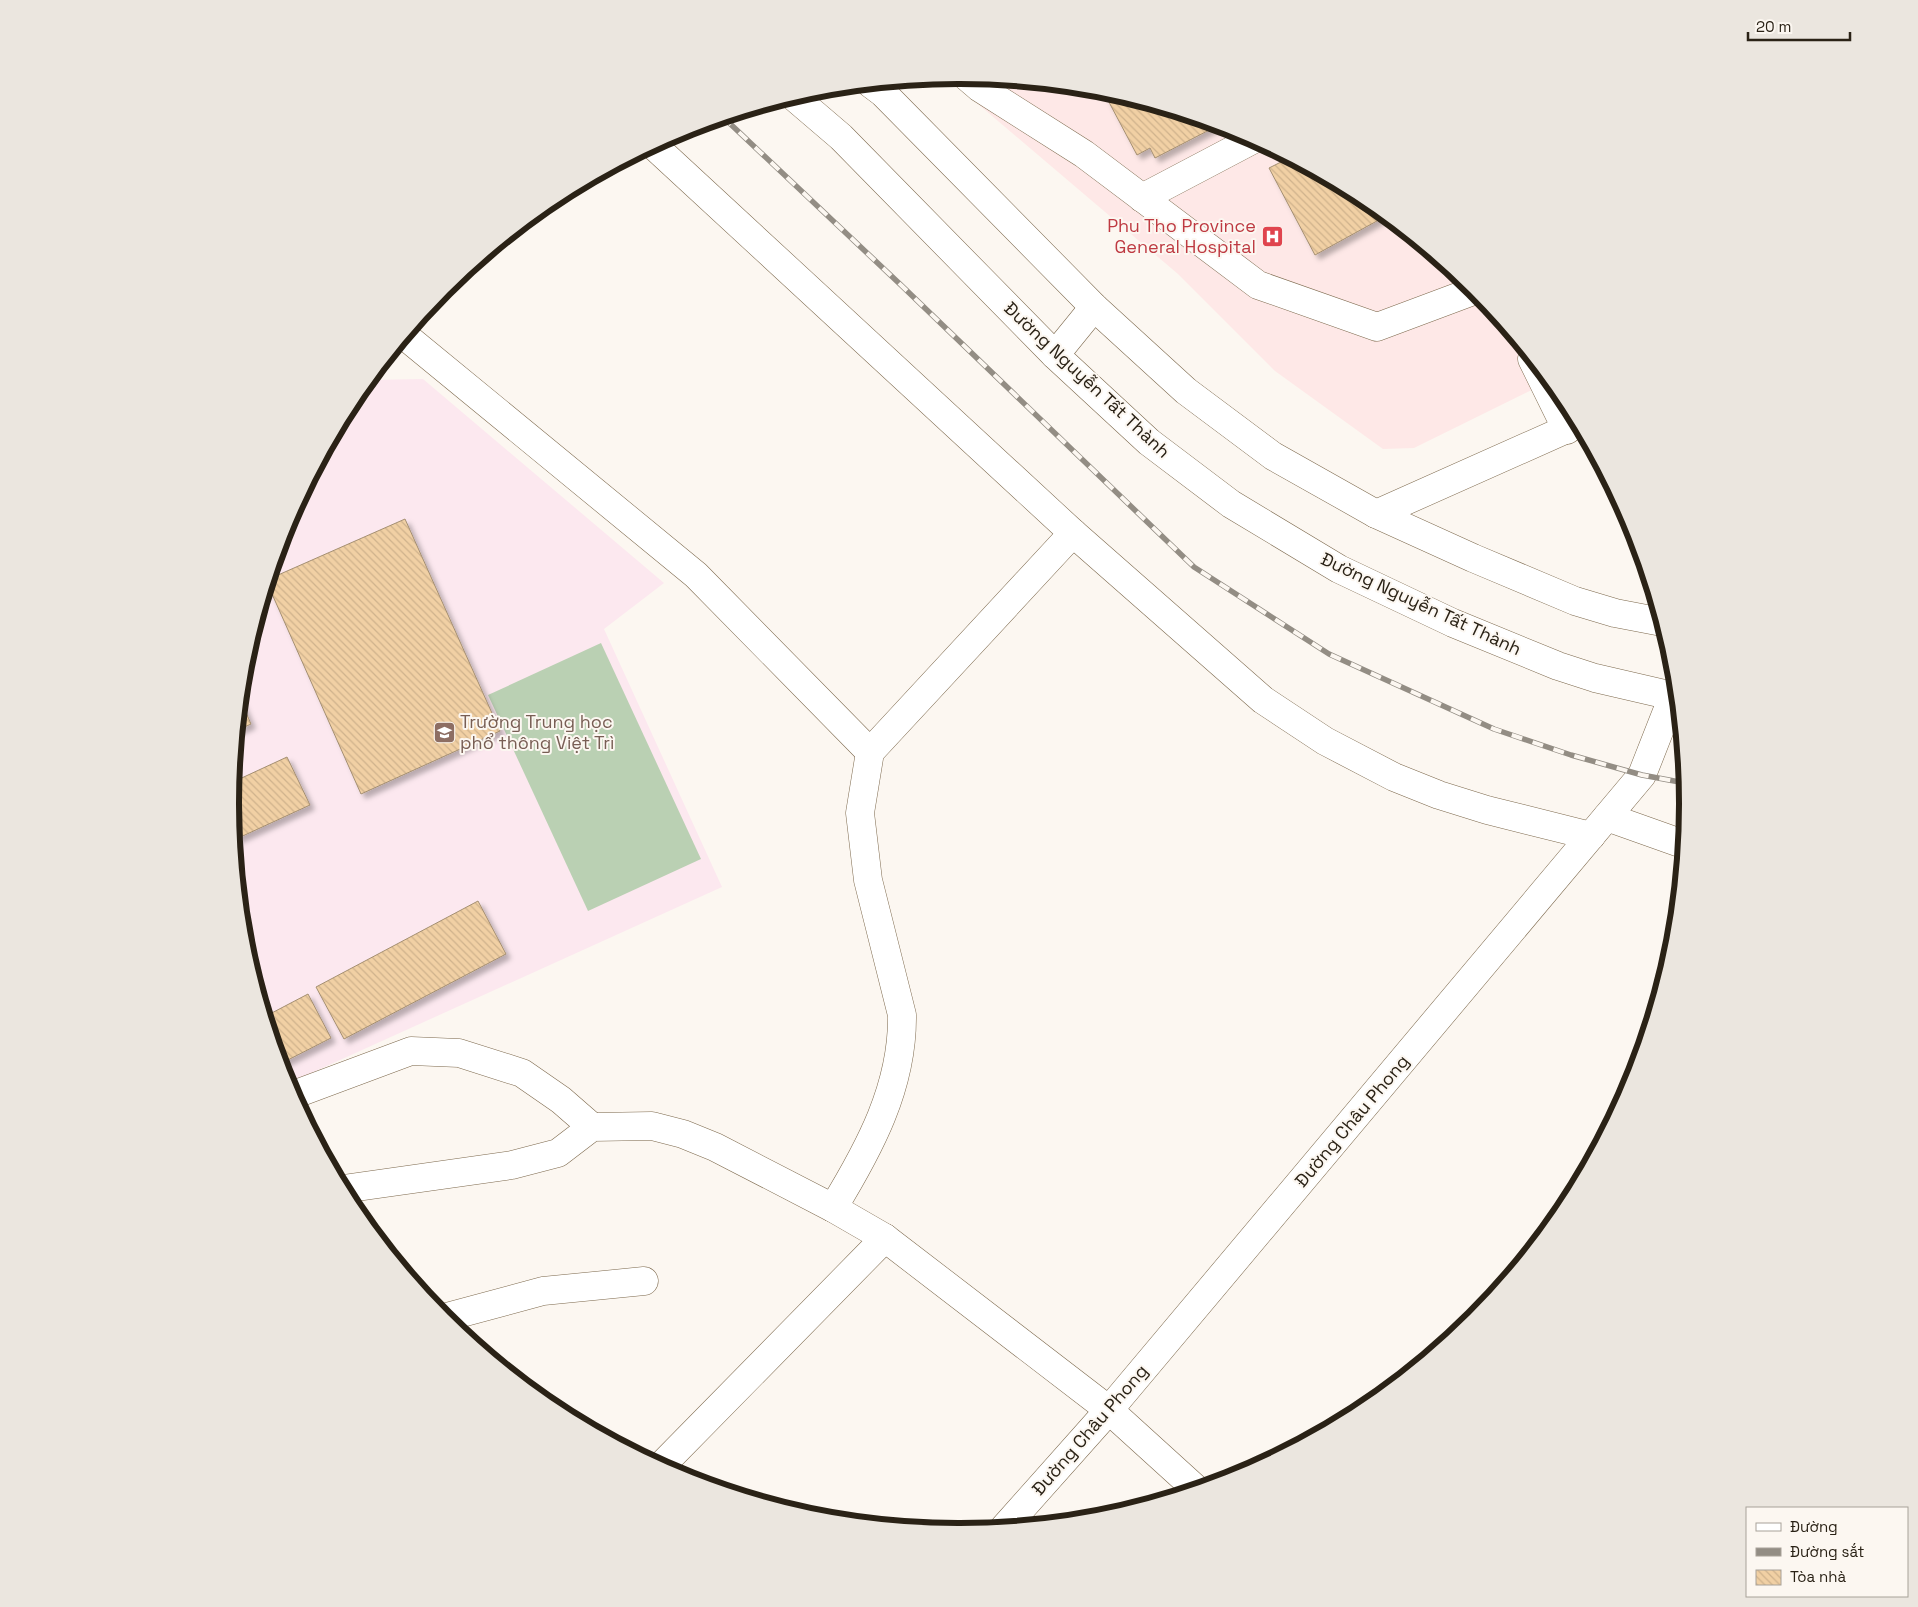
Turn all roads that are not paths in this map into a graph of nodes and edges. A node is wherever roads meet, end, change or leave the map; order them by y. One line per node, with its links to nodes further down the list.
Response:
1 (976, 84): 6 (street)
2 (877, 89): 8 (street)
3 (800, 102): 10 (street, Đường Nguyễn Tất Thành)
4 (1245, 144): 6 (street)
5 (659, 150): 13 (street)
6 (1142, 198): 7 (street)
7 (1467, 294)
8 (1094, 307): 10 (street); 12 (street)
9 (409, 339): 17 (street)
10 (1055, 355): 15 (street, Đường Nguyễn Tất Thành)
11 (1572, 427): 12 (street)
12 (1376, 514): 14 (street)
13 (1073, 533): 17 (street); 18 (street)
14 (1655, 621)
15 (1670, 695)
16 (1672, 703): 18 (street, Đường Châu Phong)
17 (870, 752): 23 (street)
18 (1599, 826): 19 (street); 27 (street, Đường Châu Phong)
19 (1677, 843)
20 (300, 1092): 21 (street)
21 (592, 1127): 22 (street); 23 (street)
22 (351, 1187)
23 (833, 1208): 24 (street)
24 (885, 1238): 27 (street); 28 (street)
25 (644, 1281): 26 (street)
26 (453, 1315)
27 (1109, 1410): 29 (street); 30 (street, Đường Châu Phong)
28 (667, 1460)
29 (1191, 1485)
30 (1010, 1522)

